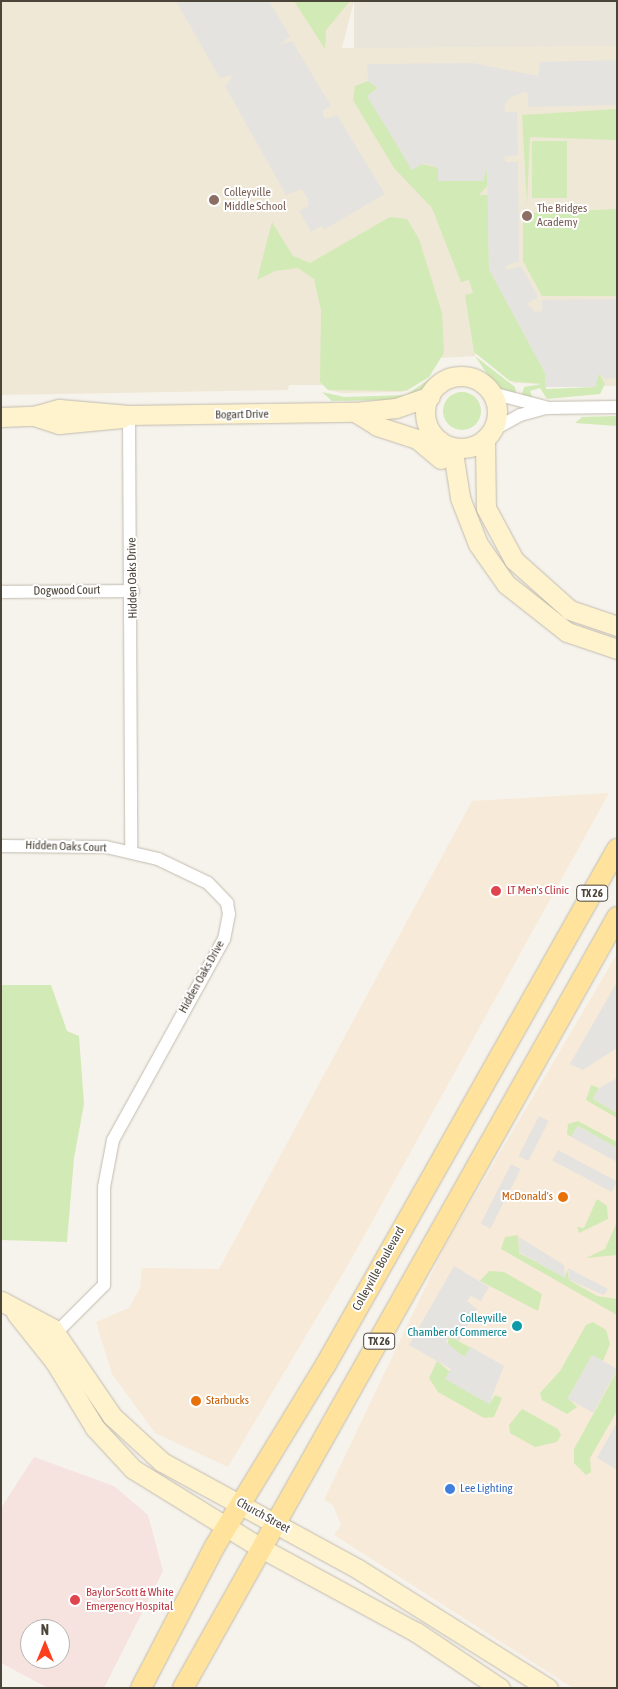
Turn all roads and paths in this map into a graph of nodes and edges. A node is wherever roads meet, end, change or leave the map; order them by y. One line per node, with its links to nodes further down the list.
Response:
1 (492, 393): 2 (street); 4 (street); 8 (street)
2 (430, 396): 5 (street, Bogart Drive); 9 (street)
3 (617, 407): 4 (street)
4 (547, 408): 8 (street)
5 (355, 412): 6 (street, Bogart Drive); 9 (street, Bogart Drive); 10 (street)
6 (129, 415): 7 (street, Bogart Drive); 13 (street, Hidden Oaks Drive)
7 (1, 417)
8 (489, 434): 9 (street); 11 (street)
9 (435, 435): 10 (street)
10 (460, 498): 12 (street)
11 (498, 535): 12 (street); 15 (street)
12 (478, 544): 16 (street)
13 (134, 591): 14 (street, Dogwood Court); 21 (street, Hidden Oaks Drive)
14 (1, 592)
15 (570, 610): 16 (street); 17 (street)
16 (551, 622): 18 (street)
17 (617, 626)
18 (617, 649)
19 (1, 846): 21 (street, Hidden Oaks Court)
20 (617, 849): 28 (main road, Colleyville Boulevard / TX 26)
21 (131, 851): 24 (street, Hidden Oaks Drive)
22 (617, 916): 29 (main road, TX 26)
23 (7, 1305): 24 (street, Church Street); 25 (street, Church Street)
24 (57, 1334): 25 (street, Hidden Oaks Drive); 26 (street, Church Street)
25 (42, 1345): 27 (street, Church Street)
26 (130, 1436): 27 (street); 28 (street, Church Street)
27 (114, 1450): 30 (street, Church Street)
28 (240, 1504): 29 (street, Church Street); 30 (main road, Colleyville Boulevard / TX 26)
29 (276, 1523): 31 (main road, TX 26); 32 (street, Church Street)
30 (226, 1527): 31 (street, Church Street); 34 (main road, Colleyville Boulevard / TX 26)
31 (261, 1548): 33 (street, Church Street); 35 (main road, TX 26)
32 (506, 1661): 33 (street); 36 (street, Church Street)
33 (497, 1686)
34 (141, 1688)
35 (183, 1688)
36 (548, 1688)

